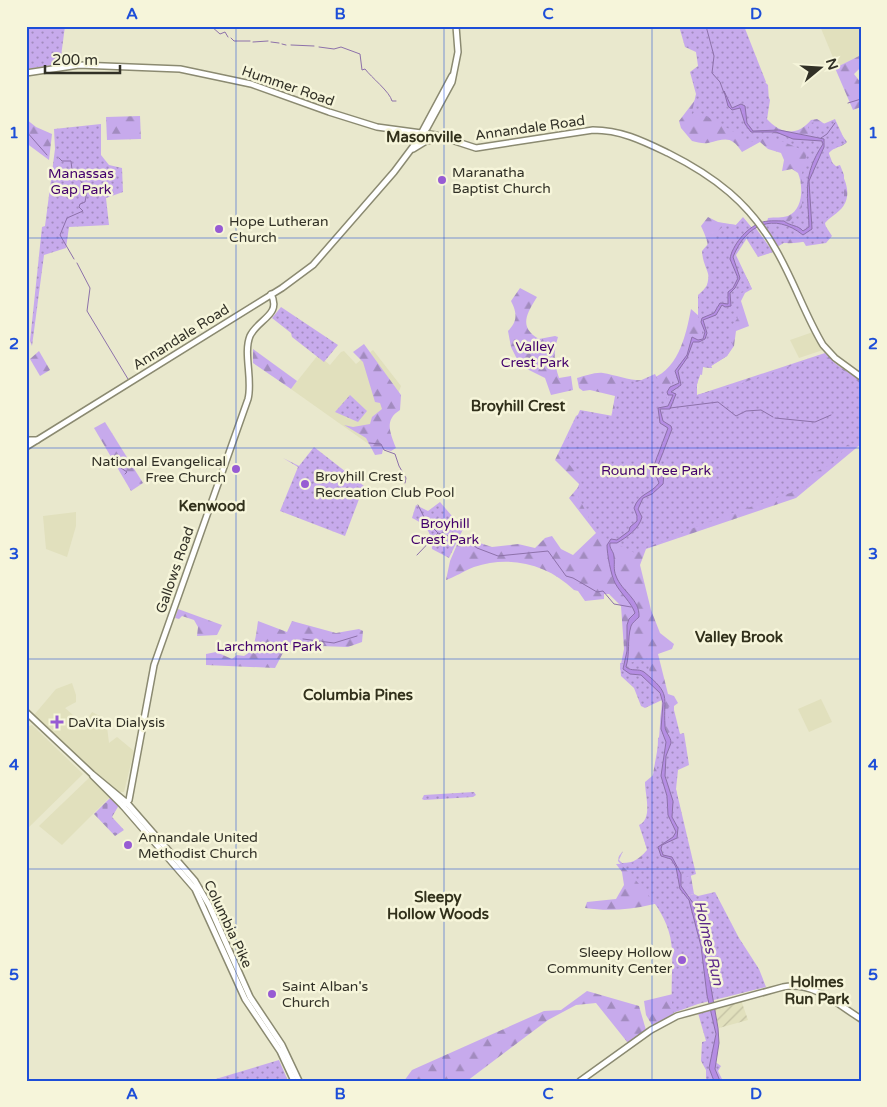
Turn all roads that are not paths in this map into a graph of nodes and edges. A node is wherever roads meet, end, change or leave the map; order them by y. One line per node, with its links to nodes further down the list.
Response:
1 (456, 26): 3 (main road)
2 (26, 73): 3 (main road, Hummer Road)
3 (422, 133): 4 (main road, Annandale Road); 5 (main road, Annandale Road)
4 (446, 137): 5 (main road); 7 (main road, Annandale Road)
5 (409, 152): 6 (main road, Annandale Road)
6 (271, 294): 9 (main road, Annandale Road); 13 (main road, Gallows Road)
7 (861, 377)
8 (26, 440): 9 (main road)
9 (37, 440): 10 (main road, Annandale Road)
10 (26, 447)
11 (26, 712): 12 (main road, Columbia Pike)
12 (92, 774): 14 (main road, Columbia Pike); 15 (main road, Columbia Pike)
13 (131, 786): 14 (main road); 15 (main road, Gallows Road)
14 (118, 795): 15 (main road, Columbia Pike)
15 (125, 804): 17 (main road, Columbia Pike); 18 (main road, Columbia Pike)
16 (861, 1019): 19 (main road)
17 (294, 1081)
18 (299, 1081)
19 (580, 1081)

